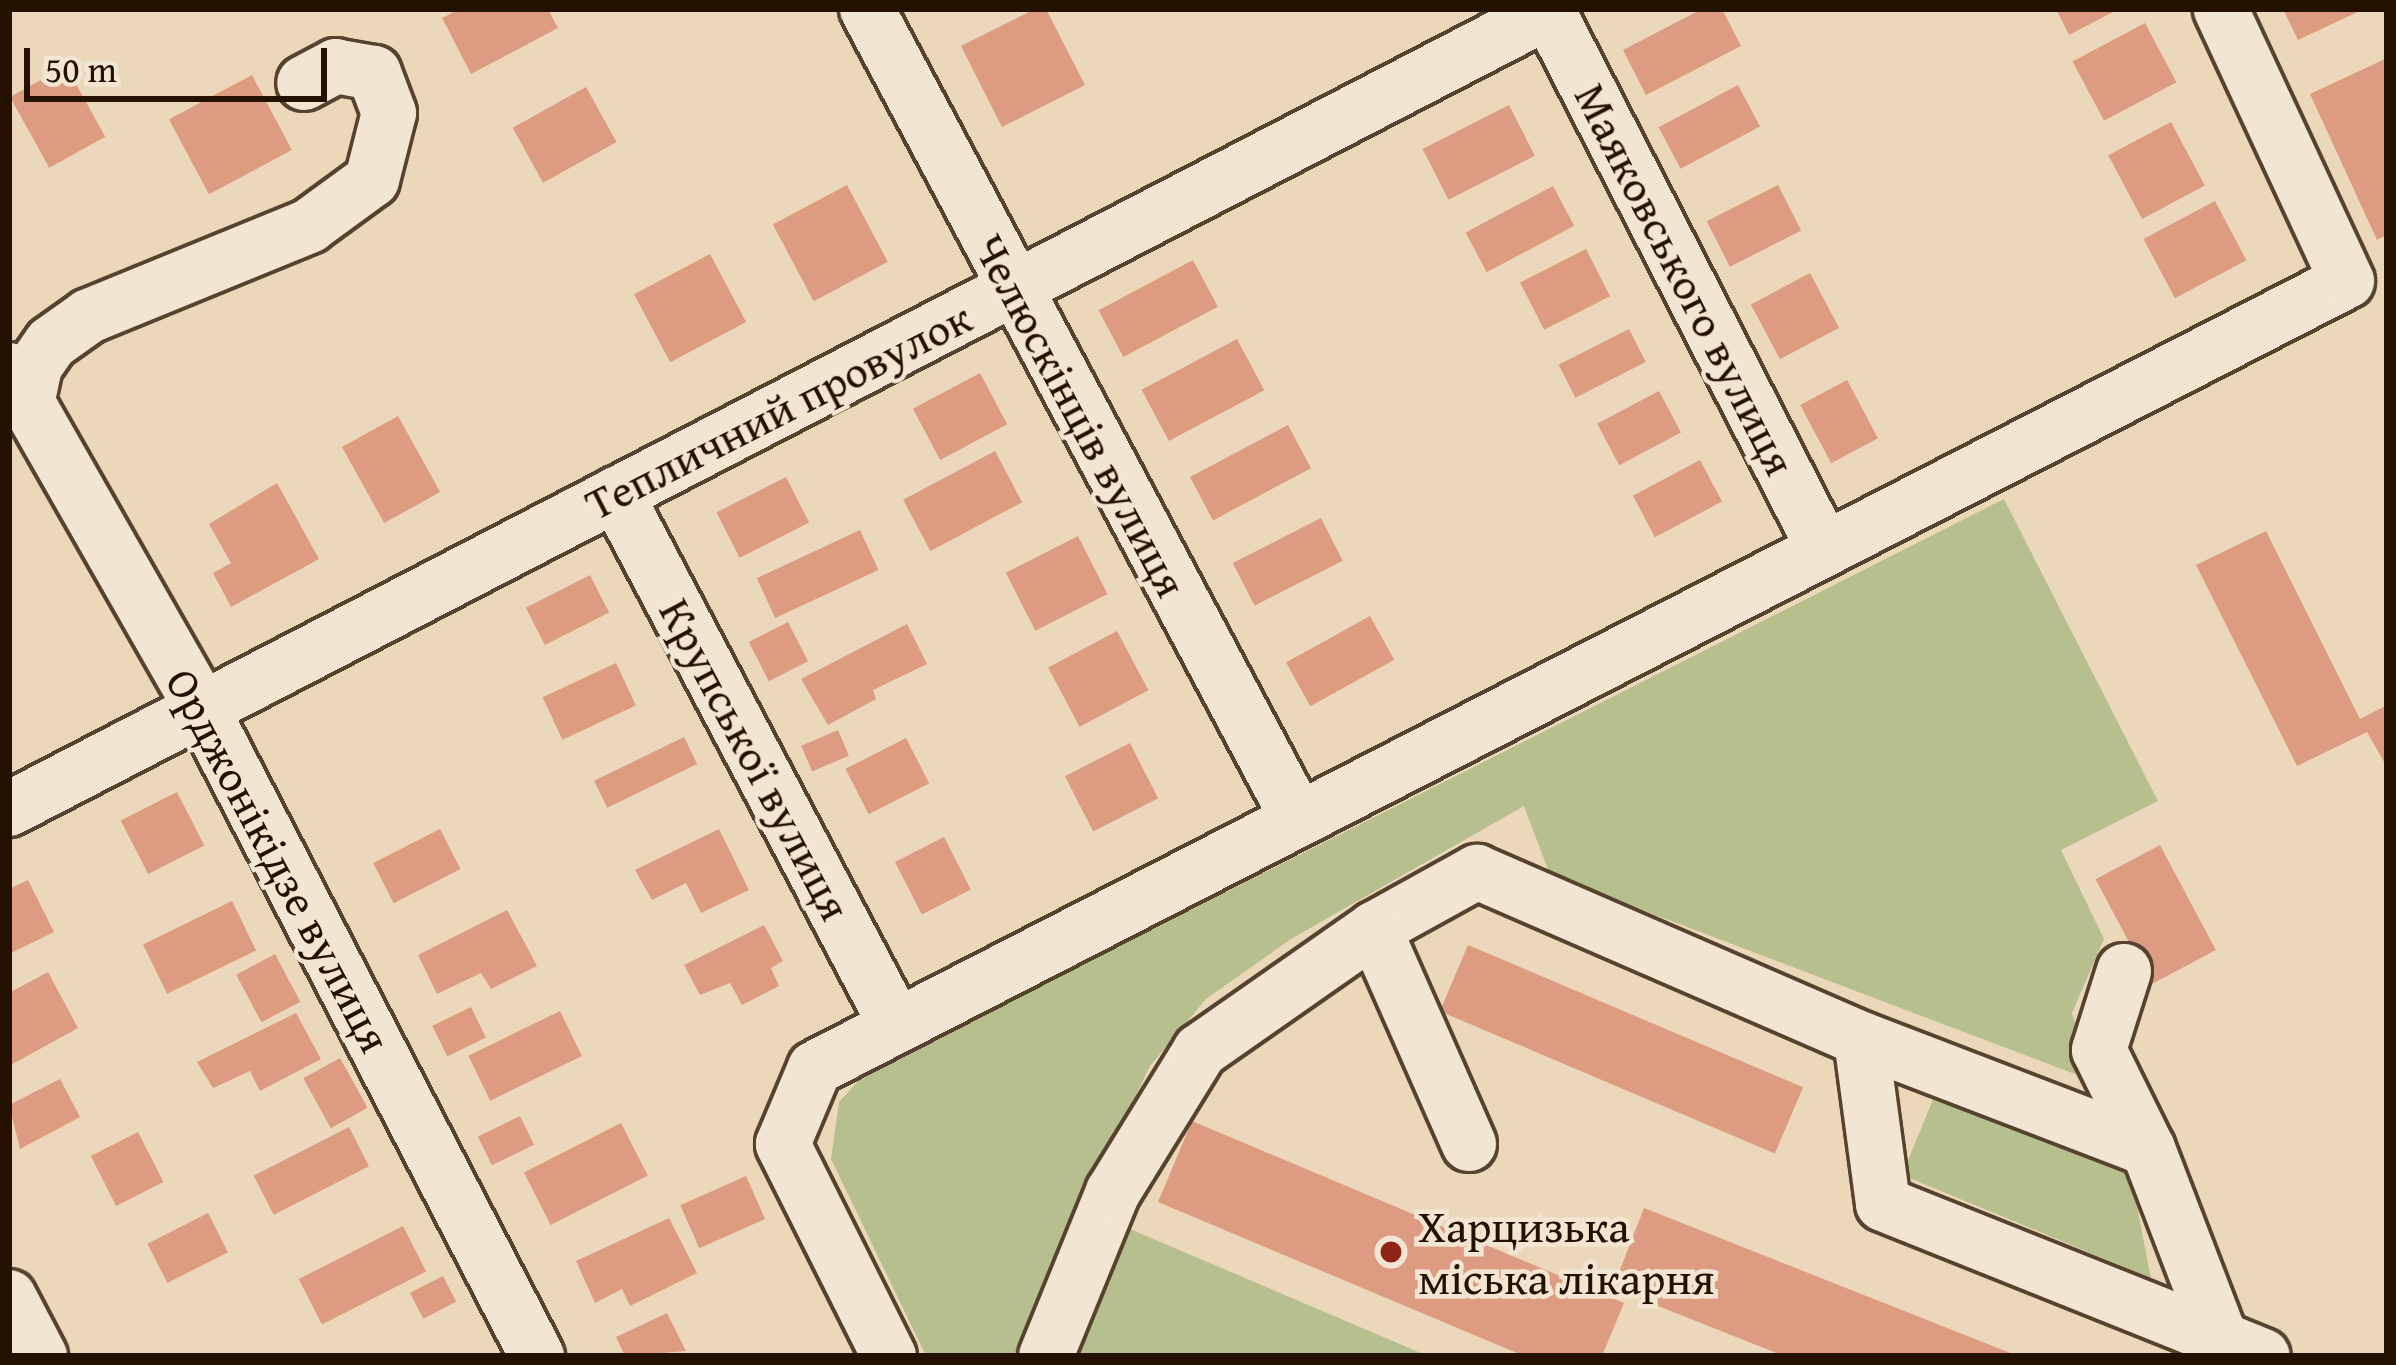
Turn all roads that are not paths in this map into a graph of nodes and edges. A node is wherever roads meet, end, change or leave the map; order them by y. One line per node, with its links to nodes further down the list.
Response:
1 (867, 9): 5 (street, Челюскінців вулиця)
2 (2222, 9): 8 (street)
3 (1548, 10): 5 (street, Тепличний провулок); 8 (street, Маяковського вулиця)
4 (304, 83): 6 (street)
5 (1013, 289): 7 (street, Тепличний провулок); 11 (street, Челюскінців вулиця)
6 (15, 390): 9 (street, Орджонікідзе вулиця)
7 (616, 494): 9 (street, Тепличний провулок); 14 (street, Крупської вулиця)
8 (1824, 549): 11 (street)
9 (202, 709): 10 (street, Тепличний провулок); 21 (street, Орджонікідзе вулиця)
10 (9, 808)
11 (1298, 819): 14 (street)
12 (1374, 929): 15 (street); 16 (street); 23 (street)
13 (2124, 971): 17 (street)
14 (896, 1025): 22 (street)
15 (1862, 1039): 17 (street); 19 (street)
16 (1468, 1144)
17 (2148, 1149): 19 (street)
18 (9, 1298): 20 (street)
19 (2242, 1348)
20 (40, 1356)
21 (537, 1356)
22 (889, 1356)
23 (1046, 1356)

